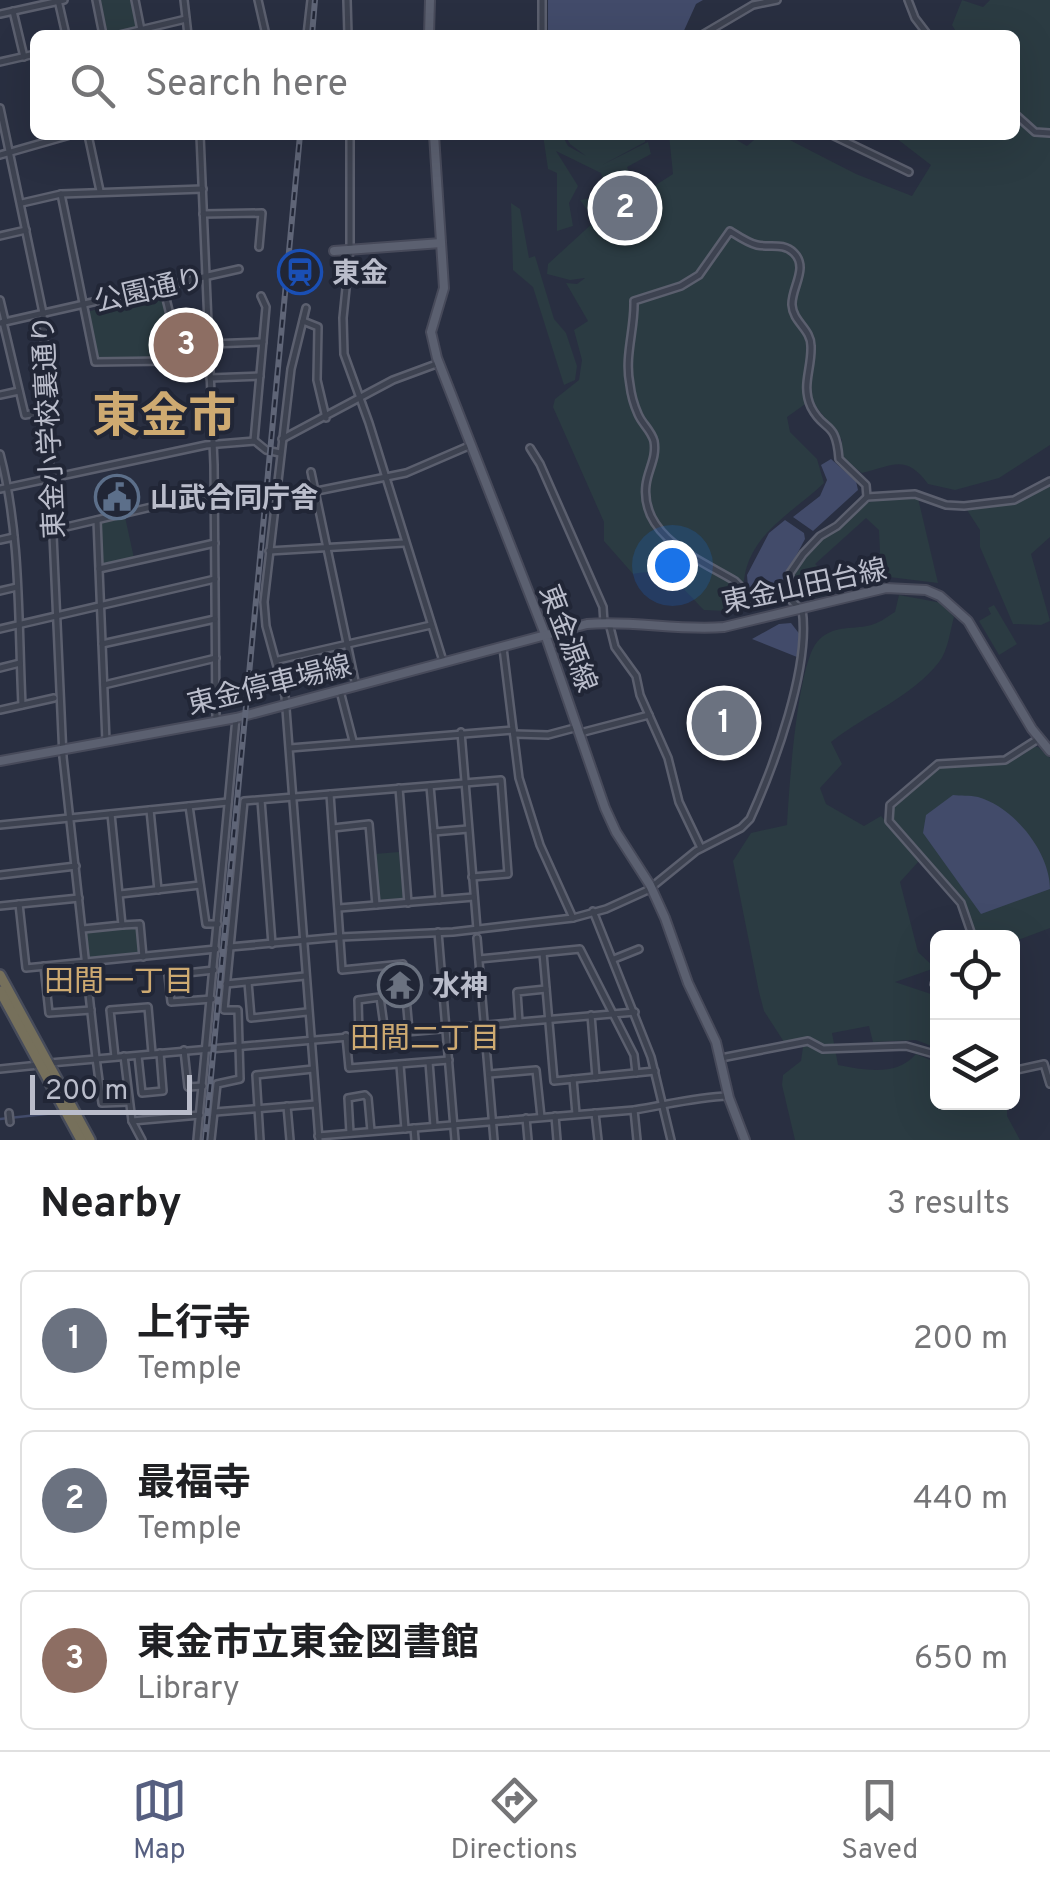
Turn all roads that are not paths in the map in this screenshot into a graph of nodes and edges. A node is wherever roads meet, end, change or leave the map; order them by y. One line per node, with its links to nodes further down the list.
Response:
1 (60, 0): 13 (street); 16 (street)
2 (96, 0): 17 (street)
3 (135, 0): 18 (street)
4 (184, 0): 15 (street)
5 (258, 0): 20 (street)
6 (310, 0): 21 (street)
7 (346, 0): 22 (street)
8 (430, 0): 23 (main road)
9 (542, 0): 24 (street)
10 (777, 0): 12 (street)
11 (908, 0): 26 (street)
12 (753, 2): 25 (street)
13 (13, 12): 14 (street); 28 (street)
14 (0, 14)
15 (186, 18): 18 (street); 19 (street)
16 (65, 30)
17 (103, 30)
18 (141, 30)
19 (187, 30)
20 (265, 30)
21 (307, 30)
22 (348, 30)
23 (429, 30)
24 (542, 30)
25 (711, 30)
26 (924, 30)
27 (30, 56): 28 (street)
28 (24, 57): 29 (street)
29 (0, 62)
30 (0, 108): 39 (street, 東金小学校裏通り)
31 (1020, 118): 32 (street)
32 (1050, 133)
33 (46, 140): 39 (street)
34 (89, 140): 43 (street)
35 (200, 140): 42 (street)
36 (350, 140): 51 (street)
37 (434, 140): 49 (main road, 東金源線)
38 (842, 140): 41 (street)
39 (9, 152): 40 (street); 45 (street, 東金小学校裏通り)
40 (0, 155)
41 (909, 172)
42 (203, 189): 43 (street); 46 (street)
43 (100, 191): 44 (street)
44 (61, 194): 45 (street); 58 (street)
45 (21, 203): 47 (street, 東金小学校裏通り)
46 (204, 214): 50 (street); 54 (street)
47 (26, 230): 48 (street); 60 (street, 東金小学校裏通り)
48 (0, 236)
49 (442, 243): 51 (main road); 65 (main road, 東金源線)
50 (259, 247)
51 (350, 249): 52 (main road); 70 (street)
52 (334, 251)
53 (239, 269): 54 (street, 公園通り)
54 (207, 276): 55 (street, 公園通り); 64 (street)
55 (163, 286): 58 (street, 公園通り); 58 (street)
56 (262, 296): 63 (street)
57 (0, 300): 62 (street)
58 (83, 304): 60 (street, 公園通り)
59 (306, 308): 61 (street)
60 (43, 313): 62 (street, 公園通り); 71 (street, 東金小学校裏通り)
61 (303, 321): 72 (street); 73 (street)
62 (2, 322): 68 (street)
63 (262, 342): 64 (street); 66 (street)
64 (210, 344): 67 (street)
65 (439, 363): 70 (street); 76 (main road, 東金源線)
66 (260, 376): 67 (street); 74 (street)
67 (210, 378): 75 (street)
68 (18, 391): 69 (street); 71 (street)
69 (0, 395)
70 (360, 400): 72 (street); 82 (street)
71 (48, 411): 81 (street, 東金小学校裏通り)
72 (326, 418): 73 (street)
73 (282, 439): 78 (street)
74 (254, 441): 75 (street); 78 (street)
75 (213, 444): 81 (street); 87 (street)
76 (471, 446): 82 (street); 110 (main road, 東金源線)
77 (530, 448): 106 (street)
78 (280, 453): 96 (street)
79 (0, 454): 84 (street)
80 (311, 472): 86 (street)
81 (50, 478): 84 (street); 104 (street, 東金小学校裏通り)
82 (385, 478): 86 (street); 93 (street)
83 (1050, 481): 88 (street)
84 (9, 487): 85 (street); 91 (street)
85 (0, 489)
86 (315, 491): 95 (street)
87 (214, 496): 89 (street); 94 (street)
88 (868, 497): 101 (street); 101 (street)
89 (97, 520): 90 (street); 97 (street)
90 (62, 528)
91 (14, 537): 92 (street); 99 (street)
92 (0, 540)
93 (404, 542): 95 (street); 108 (street)
94 (215, 543): 97 (street); 98 (street)
95 (326, 547): 96 (street); 112 (street)
96 (269, 550): 115 (street)
97 (99, 569): 102 (street)
98 (215, 580): 102 (street); 105 (street)
99 (17, 587): 100 (street); 107 (street)
100 (0, 591)
101 (788, 597): 103 (street)
102 (101, 606): 104 (street); 111 (street)
103 (801, 609): 106 (main road, 東金山田台線); 132 (main road, 東金山田台線); 154 (street)
104 (56, 616): 107 (street); 136 (street, 東金小学校裏通り)
105 (215, 619): 111 (street); 114 (street)
106 (607, 623): 110 (main road, 東金山田台線); 126 (street)
107 (18, 625): 109 (street); 117 (street)
108 (431, 625): 112 (street); 116 (street)
109 (0, 629)
110 (545, 634): 113 (main road, 東金停車場線); 129 (main road, 東金源線)
111 (102, 644): 119 (street)
112 (348, 644): 115 (street); 120 (street)
113 (503, 646): 116 (main road, 東金停車場線); 131 (street)
114 (216, 658): 119 (street); 128 (street)
115 (277, 660): 123 (street)
116 (443, 662): 120 (main road, 東金停車場線)
117 (20, 663): 118 (street); 124 (street)
118 (0, 668)
119 (104, 684): 134 (street)
120 (356, 686): 121 (main road, 東金停車場線)
121 (340, 690): 123 (main road, 東金停車場線); 133 (street)
122 (54, 698): 124 (street)
123 (286, 704): 127 (main road, 東金停車場線); 135 (street)
124 (22, 705): 125 (street)
125 (0, 710)
126 (649, 715): 129 (street); 154 (street)
127 (236, 718): 128 (main road, 東金停車場線); 145 (street)
128 (216, 722): 134 (main road, 東金停車場線)
129 (580, 730): 131 (street); 159 (main road, 東金源線)
130 (461, 732): 131 (street); 133 (street); 139 (street)
131 (513, 732): 171 (street)
132 (1038, 739): 137 (main road, 東金山田台線); 175 (street)
133 (353, 741): 135 (street)
134 (106, 742): 136 (main road, 東金停車場線)
135 (290, 748): 143 (street)
136 (63, 750): 138 (main road, 東金停車場線); 149 (street, 東金小学校裏通り)
137 (1050, 751)
138 (0, 761)
139 (465, 783): 140 (street); 152 (street); 157 (street)
140 (430, 786): 141 (street); 153 (street)
141 (398, 788): 142 (street); 165 (street)
142 (330, 794): 143 (street); 151 (street)
143 (294, 797): 144 (street); 179 (street)
144 (261, 800): 180 (street); 181 (street)
145 (228, 802): 146 (street); 172 (street)
146 (189, 806): 147 (street); 158 (street)
147 (150, 810): 148 (street); 160 (street)
148 (111, 814): 149 (street); 161 (street)
149 (71, 818): 150 (street); 155 (street, 東金小学校裏通り)
150 (0, 825)
151 (333, 828): 168 (street); 169 (street)
152 (468, 829): 153 (street); 157 (street)
153 (434, 832): 164 (street)
154 (700, 848): 159 (street)
155 (76, 866): 156 (street); 163 (street, 東金小学校裏通り)
156 (0, 875)
157 (472, 877): 162 (street)
158 (200, 886): 160 (street); 172 (street)
159 (652, 887): 170 (street); 221 (main road, 東金源線)
160 (158, 890): 161 (street)
161 (120, 894): 173 (street)
162 (474, 897): 164 (street); 177 (street)
163 (80, 898): 166 (street); 174 (street, 東金小学校裏通り)
164 (439, 900): 165 (street)
165 (408, 903): 168 (street)
166 (19, 904): 167 (street); 189 (street)
167 (0, 906)
168 (376, 906): 169 (street)
169 (339, 908): 178 (street)
170 (594, 911): 171 (street); 187 (street)
171 (573, 918): 177 (street)
172 (218, 924): 183 (street)
173 (122, 925): 174 (street); 185 (street)
174 (82, 929): 188 (street, 東金小学校裏通り)
175 (970, 930)
176 (438, 932): 177 (street); 178 (street); 206 (street)
177 (477, 934): 186 (street)
178 (340, 936): 179 (street); 207 (street)
179 (302, 940): 180 (street); 192 (street)
180 (272, 944): 181 (street)
181 (230, 948): 194 (street)
182 (639, 949): 187 (street)
183 (216, 950): 185 (street); 190 (street)
184 (544, 953): 186 (street); 195 (street); 201 (street)
185 (144, 957): 188 (street)
186 (479, 959): 205 (street)
187 (613, 959): 200 (street)
188 (86, 963): 189 (street); 198 (street, 東金小学校裏通り)
189 (44, 966): 198 (street)
190 (214, 970): 197 (street); 197 (street)
191 (0, 975): 224 (highway)
192 (305, 976): 193 (street); 199 (street)
193 (248, 982): 194 (street); 199 (street)
194 (226, 984): 212 (street)
195 (546, 989): 203 (street); 204 (street)
196 (0, 991): 224 (highway)
197 (212, 999): 213 (street)
198 (91, 1010): 220 (street, 東金小学校裏通り)
199 (308, 1012): 211 (street)
200 (635, 1012): 201 (street); 229 (street)
201 (613, 1014): 202 (street); 230 (street)
202 (591, 1016): 203 (street); 232 (street)
203 (548, 1020): 204 (street); 233 (street)
204 (519, 1022): 205 (street)
205 (484, 1025): 206 (street); 231 (street)
206 (446, 1028): 207 (street); 222 (street)
207 (409, 1031): 208 (street)
208 (385, 1033): 209 (street); 209 (street)
209 (359, 1035): 210 (street)
210 (346, 1036): 211 (street); 225 (street)
211 (311, 1038): 212 (street); 228 (street)
212 (238, 1046): 213 (street); 243 (street)
213 (207, 1048): 214 (street); 235 (street)
214 (184, 1050): 215 (street); 235 (street)
215 (156, 1053): 217 (street); 217 (street); 219 (street)
216 (930, 1053): 221 (street)
217 (138, 1054): 218 (street)
218 (124, 1056): 219 (street); 237 (street)
219 (115, 1057): 220 (street)
220 (96, 1058): 224 (street); 237 (street, 東金小学校裏通り)
221 (721, 1058): 236 (main road, 東金源線)
222 (448, 1060): 223 (street); 254 (street)
223 (429, 1062): 225 (street); 255 (street)
224 (44, 1064): 227 (street); 262 (highway); 263 (highway)
225 (400, 1065): 257 (street)
226 (1020, 1068): 234 (street)
227 (0, 1069)
228 (312, 1069): 238 (street); 241 (street)
229 (655, 1071): 230 (street); 239 (street)
230 (636, 1073): 232 (street)
231 (489, 1074): 249 (street); 252 (street)
232 (596, 1077): 233 (street)
233 (572, 1079): 246 (street)
234 (1050, 1084)
235 (203, 1086): 247 (street)
236 (728, 1096): 239 (street); 277 (main road, 東金源線)
237 (130, 1102): 251 (street)
238 (316, 1104): 240 (street); 261 (street)
239 (663, 1105): 242 (street); 276 (street)
240 (288, 1106): 241 (street); 268 (street)
241 (259, 1109): 243 (street); 267 (street)
242 (634, 1110): 245 (street); 275 (street)
243 (215, 1112): 266 (street)
244 (9, 1113): 253 (street)
245 (596, 1113): 246 (street); 274 (street)
246 (576, 1114): 248 (street)
247 (200, 1115): 251 (street); 265 (street)
248 (555, 1116): 249 (street); 273 (street)
249 (540, 1117): 250 (street)
250 (526, 1118): 252 (street); 272 (street)
251 (132, 1121): 264 (street)
252 (493, 1121): 254 (street); 271 (street)
253 (10, 1122)
254 (454, 1124): 255 (street); 270 (street)
255 (434, 1126): 256 (street)
256 (414, 1128): 257 (street); 269 (street)
257 (405, 1129): 258 (street)
258 (371, 1132): 259 (street); 259 (street)
259 (350, 1133): 260 (street)
260 (342, 1137): 261 (street)
261 (319, 1138)
262 (81, 1140)
263 (90, 1140)
264 (142, 1140)
265 (197, 1140)
266 (212, 1140)
267 (260, 1140)
268 (290, 1140)
269 (415, 1140)
270 (455, 1140)
271 (494, 1140)
272 (528, 1140)
273 (557, 1140)
274 (598, 1140)
275 (637, 1140)
276 (671, 1140)
277 (745, 1140)

